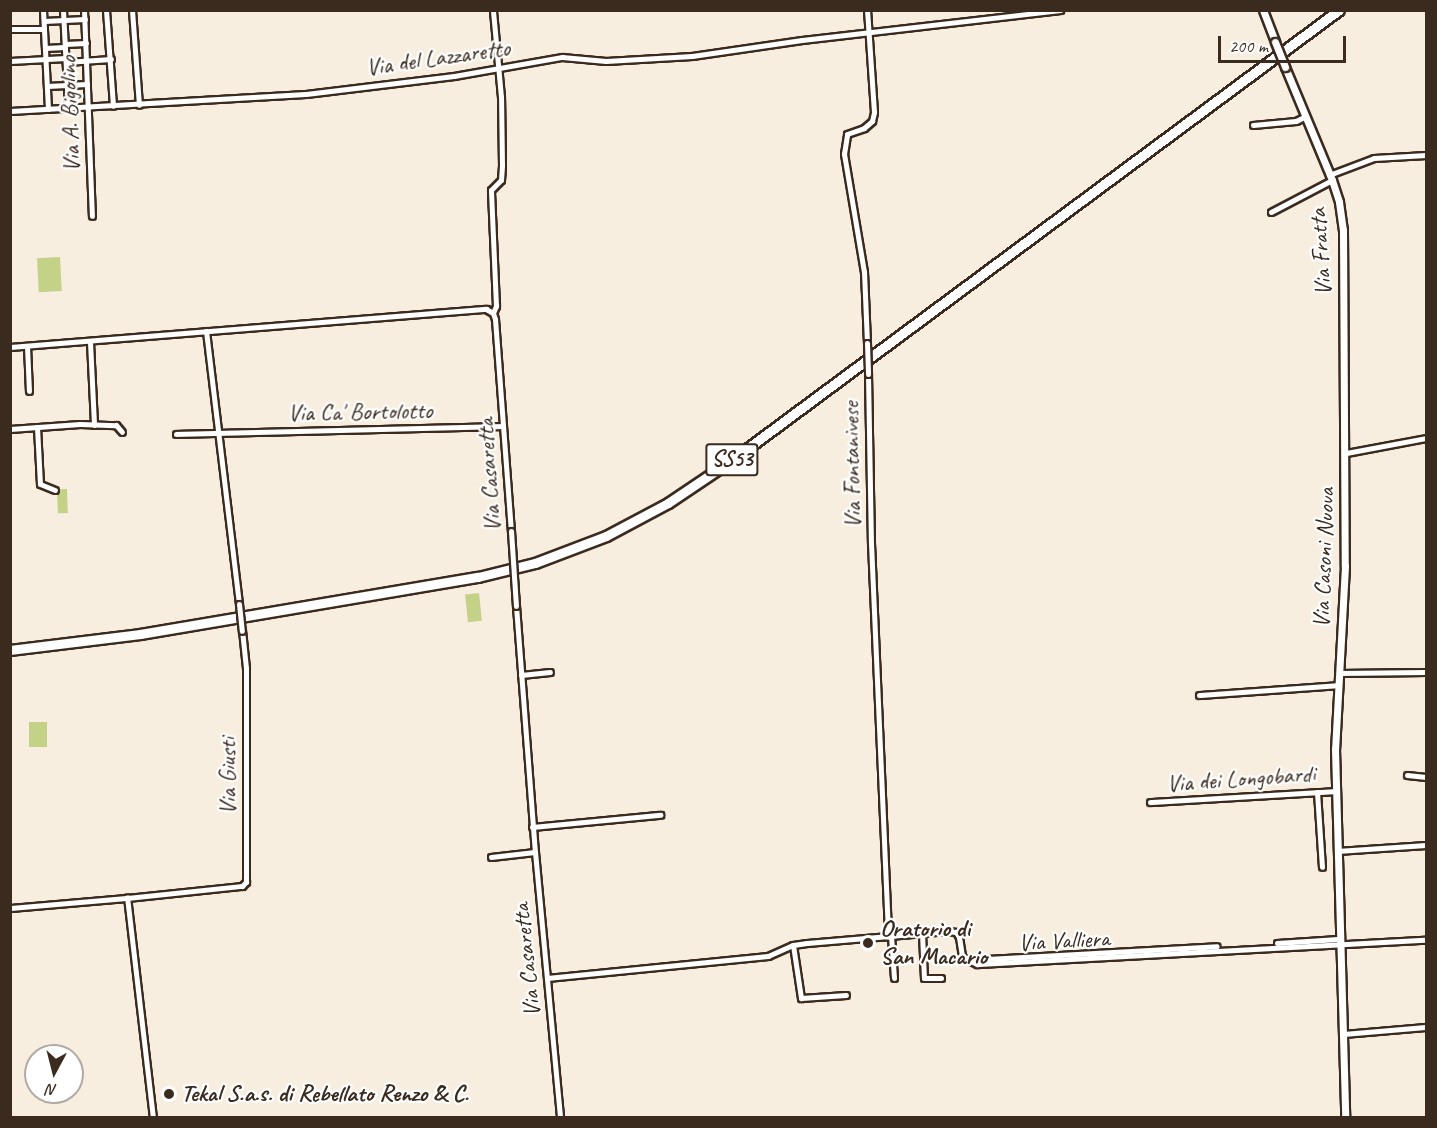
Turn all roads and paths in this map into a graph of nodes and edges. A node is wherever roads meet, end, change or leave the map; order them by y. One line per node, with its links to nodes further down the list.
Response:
1 (43, 10): 13 (street)
2 (63, 10): 12 (street)
3 (84, 10): 11 (street, Via A. Bigolino)
4 (106, 10): 21 (street)
5 (132, 10): 29 (street)
6 (494, 10): 25 (street, Via Casaretta)
7 (867, 10): 16 (street, Via Fontanivese)
8 (1060, 10): 16 (street, Via del Lazzaretto)
9 (1263, 10): 35 (main road, Via Fratta, bridge)
10 (1339, 10): 58 (highway, SS53)
11 (85, 19): 12 (street); 17 (street, Via A. Bigolino)
12 (64, 20): 13 (street); 18 (street)
13 (44, 21): 15 (street)
14 (10, 29): 15 (street)
15 (44, 29): 19 (street)
16 (869, 33): 25 (street, Via del Lazzaretto); 80 (street, Via Fontanivese, bridge)
17 (86, 43): 18 (street); 23 (street, Via A. Bigolino)
18 (65, 46): 19 (street); 22 (street)
19 (45, 48): 20 (street)
20 (45, 59): 22 (street); 24 (street); 28 (street)
21 (111, 59): 23 (street); 30 (street)
22 (66, 60): 23 (street); 27 (street)
23 (86, 60): 26 (street, Via A. Bigolino)
24 (10, 61)
25 (499, 69): 29 (street, Via del Lazzaretto); 41 (street, Via Casaretta)
26 (87, 84): 27 (street); 31 (street, Via A. Bigolino)
27 (67, 85): 28 (street); 32 (street)
28 (47, 86): 33 (street)
29 (139, 105): 30 (street, Via del Lazzaretto)
30 (113, 106): 31 (street, Via del Lazzaretto)
31 (88, 107): 32 (street, Via del Lazzaretto); 40 (street, Via A. Bigolino)
32 (68, 108): 33 (street, Via del Lazzaretto)
33 (48, 109): 34 (street, Via del Lazzaretto)
34 (10, 111)
35 (1304, 117): 36 (street); 38 (main road, Via Fratta)
36 (1252, 125)
37 (1426, 155): 38 (street)
38 (1330, 178): 39 (street); 53 (main road, Via Fratta)
39 (1271, 212)
40 (92, 216)
41 (492, 313): 42 (street); 48 (street, Via Casaretta)
42 (206, 331): 43 (street); 52 (street, Via Giusti)
43 (90, 342): 44 (street); 47 (street)
44 (27, 346): 45 (street); 46 (street)
45 (10, 347)
46 (29, 391)
47 (93, 425): 49 (street); 51 (street)
48 (502, 426): 52 (street, Via Ca' Bortolotto); 62 (street, Via Casaretta, bridge)
49 (37, 427): 50 (street); 57 (street)
50 (10, 429)
51 (122, 432)
52 (218, 432): 54 (street, Via Ca' Bortolotto); 77 (street, Via Giusti, bridge)
53 (1346, 432): 56 (main road, Via Casoni Nuova)
54 (176, 434)
55 (1426, 438): 56 (street)
56 (1346, 453): 61 (main road, Via Casoni Nuova)
57 (55, 490)
58 (10, 650)
59 (550, 672): 62 (street)
60 (1426, 672): 61 (street)
61 (1339, 673): 63 (main road, Via Casoni Nuova)
62 (521, 675): 71 (street, Via Casaretta)
63 (1338, 685): 64 (street); 67 (main road, Via Casoni Nuova)
64 (1199, 695)
65 (1407, 775): 66 (street)
66 (1426, 777)
67 (1335, 791): 68 (street, Via dei Longobardi); 73 (main road, Via Casoni Nuova)
68 (1317, 792): 69 (street, Via dei Longobardi); 76 (street)
69 (1150, 802)
70 (660, 815): 71 (street)
71 (532, 827): 74 (street, Via Casaretta)
72 (1426, 845): 73 (street)
73 (1337, 851): 82 (main road, Via Casoni Nuova)
74 (535, 852): 75 (street); 84 (street, Via Casaretta)
75 (491, 857)
76 (1322, 867)
77 (127, 898): 78 (street); 90 (street)
78 (10, 908)
79 (922, 933): 80 (street); 82 (street, Via Valliera); 86 (street)
80 (889, 937): 83 (street); 85 (street, Via Fontanivese)
81 (1426, 940): 82 (street, Via Valliera)
82 (1338, 941): 89 (main road, Via Casoni Nuova)
83 (793, 945): 84 (street); 87 (street)
84 (547, 978): 91 (street, Via Casaretta)
85 (894, 978)
86 (940, 978)
87 (846, 995)
88 (1426, 1027): 89 (street)
89 (1343, 1034): 92 (main road, Via Casoni Nuova)
90 (153, 1118)
91 (560, 1118)
92 (1345, 1118)

